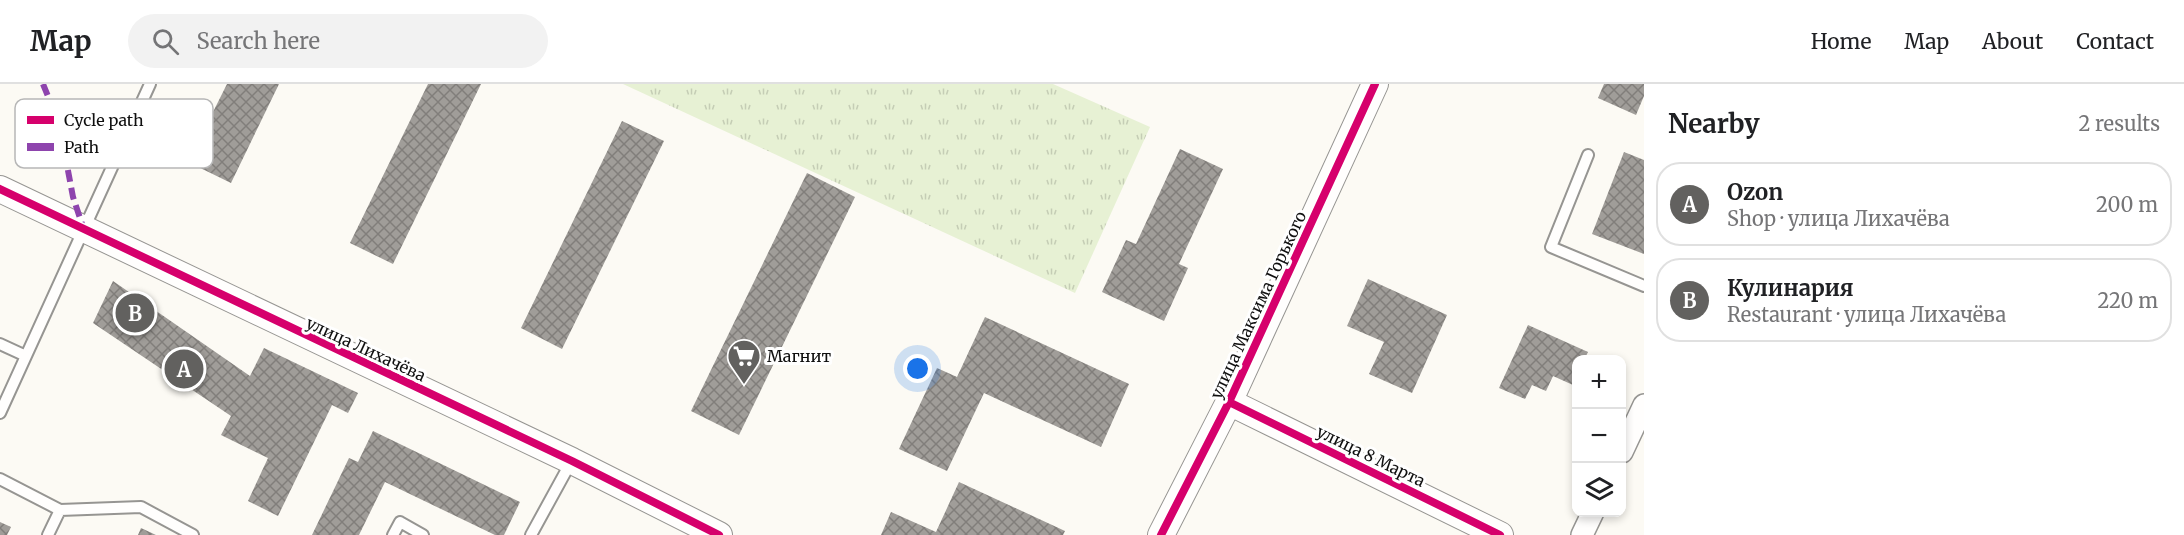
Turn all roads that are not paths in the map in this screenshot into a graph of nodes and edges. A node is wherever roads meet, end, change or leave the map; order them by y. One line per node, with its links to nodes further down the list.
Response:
1 (150, 84): 3 (lane)
2 (1375, 84): 11 (street, улица Максима Горького)
3 (143, 99)
4 (1588, 155): 8 (lane)
5 (112, 168): 7 (lane)
6 (0, 189): 7 (street, улица Лихачёва)
7 (84, 230): 10 (lane); 15 (street, улица Лихачёва)
8 (1644, 286)
9 (0, 344): 10 (lane)
10 (26, 356): 13 (lane)
11 (1229, 402): 25 (street, улица Максима Горького); 26 (street, улица 8 Марта)
12 (1644, 405): 14 (street)
13 (0, 412)
14 (1626, 443)
15 (572, 461): 23 (lane); 24 (street, улица Лихачёва)
16 (0, 479): 17 (lane)
17 (60, 510): 19 (lane); 20 (lane)
18 (1591, 517): 27 (street)
19 (48, 535)
20 (193, 535)
21 (393, 535): 22 (lane)
22 (423, 535)
23 (531, 535)
24 (719, 535)
25 (1161, 535)
26 (1500, 535)
27 (1582, 535)

